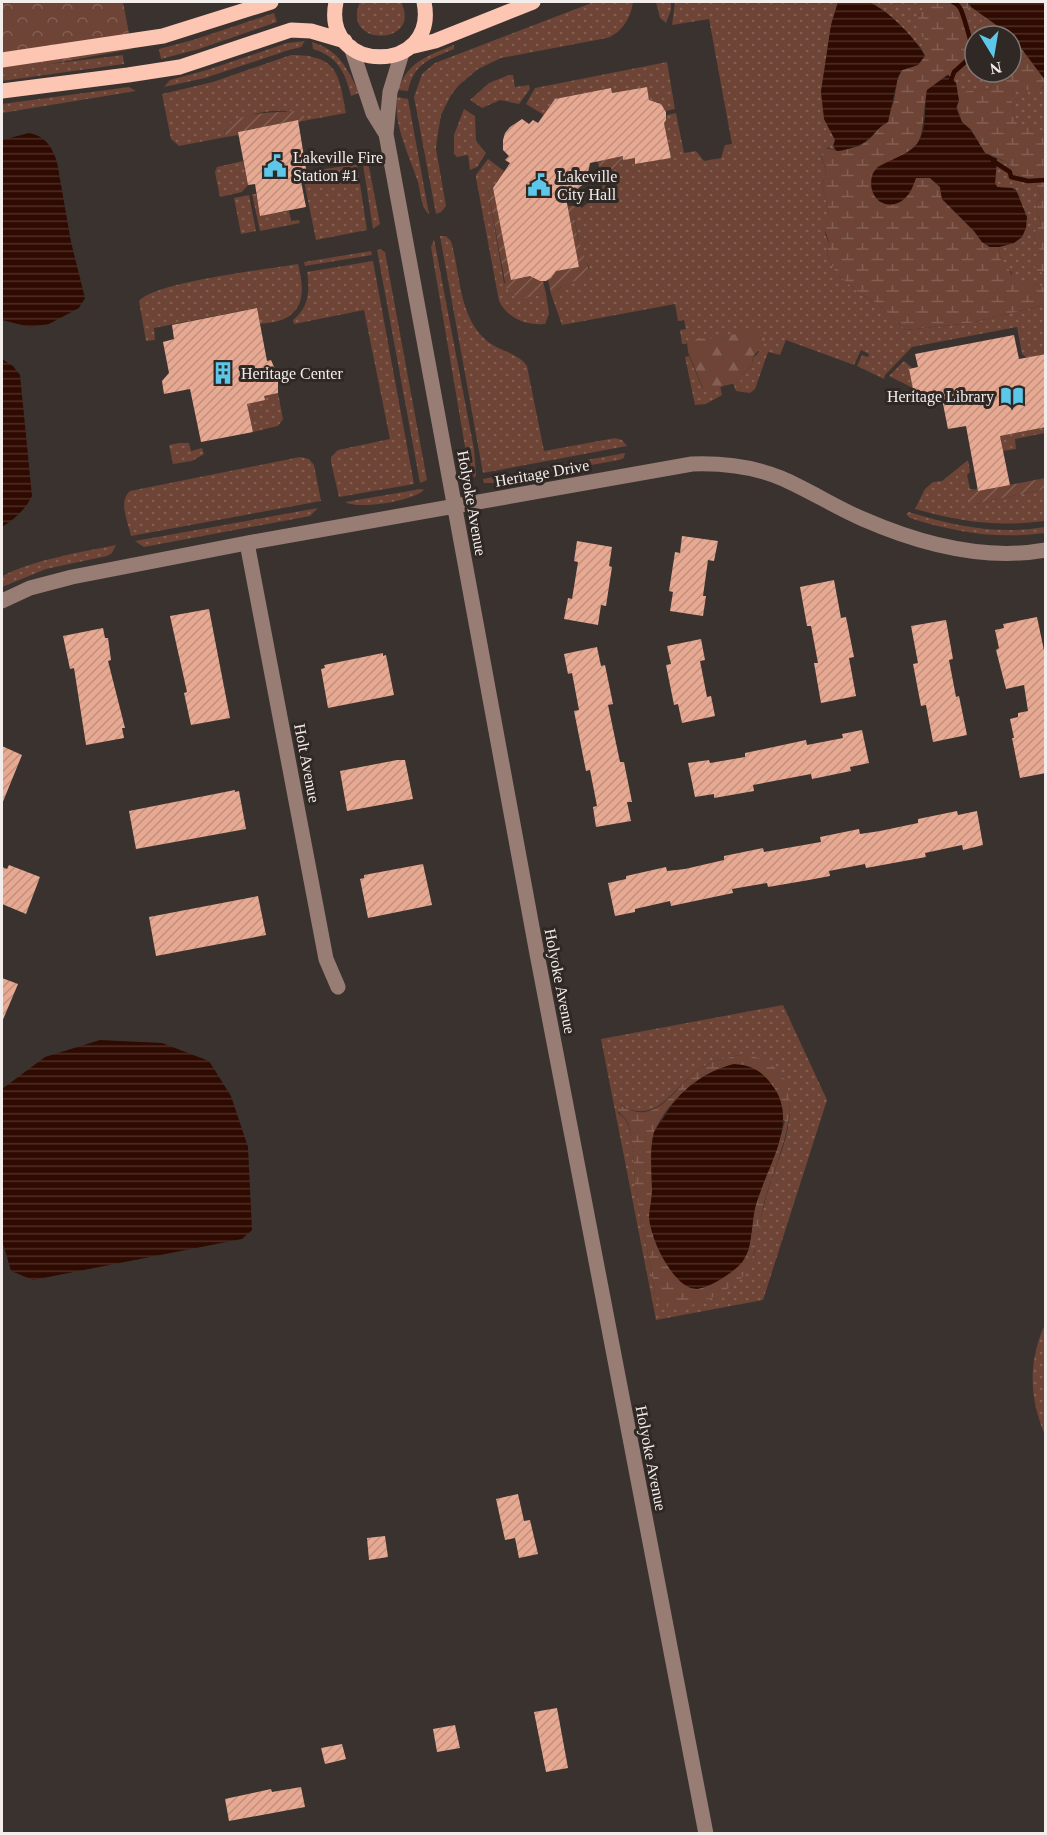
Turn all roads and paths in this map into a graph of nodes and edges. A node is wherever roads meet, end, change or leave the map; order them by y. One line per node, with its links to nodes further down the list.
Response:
1 (271, 2): 7 (main road)
2 (336, 2): 5 (main road)
3 (424, 2): 6 (main road)
4 (533, 2): 6 (main road)
5 (348, 44): 6 (main road); 8 (main road); 9 (street, Holyoke Avenue)
6 (406, 50): 9 (street, Holyoke Avenue)
7 (2, 60)
8 (2, 91)
9 (386, 134): 10 (street, Holyoke Avenue)
10 (455, 507): 11 (street, Heritage Drive); 12 (street, Heritage Drive); 15 (street, Holyoke Avenue)
11 (247, 543): 13 (street, Heritage Drive); 14 (street, Holt Avenue)
12 (1046, 550)
13 (2, 602)
14 (338, 987)
15 (706, 1833)

